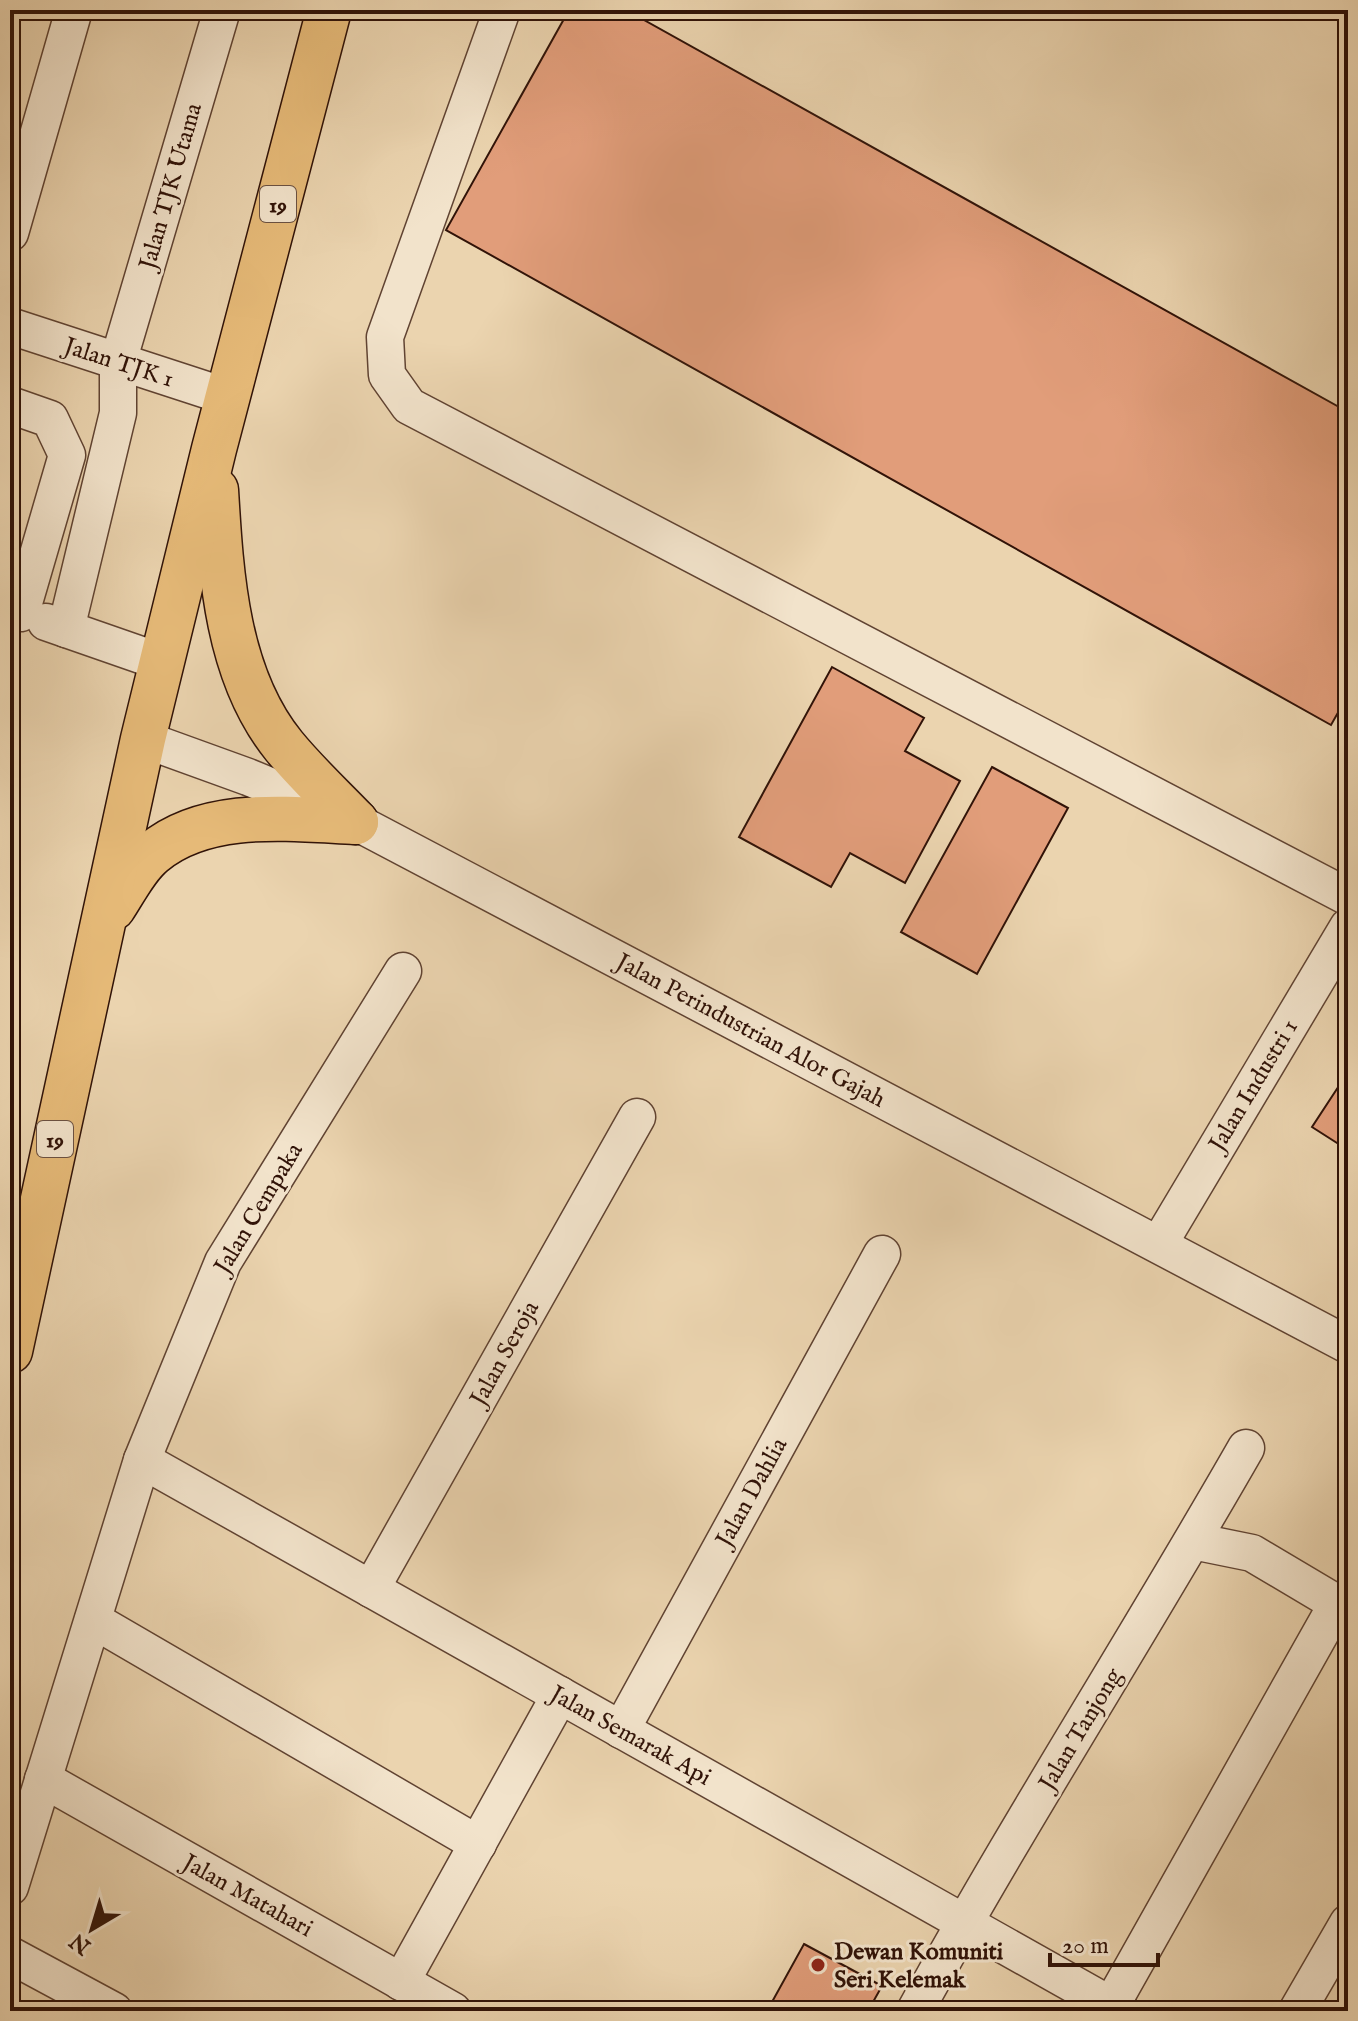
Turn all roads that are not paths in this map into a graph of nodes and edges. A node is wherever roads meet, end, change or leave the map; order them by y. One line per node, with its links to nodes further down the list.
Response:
1 (74, 10): 5 (street)
2 (222, 10): 7 (street, Jalan TJK Utama)
3 (329, 10): 8 (main road, 19)
4 (502, 10): 16 (street)
5 (10, 233)
6 (10, 326): 7 (street, Jalan TJK 1)
7 (118, 362): 8 (street, Jalan TJK 1); 12 (street, Jalan TJK Utama)
8 (228, 397): 10 (main road, 19)
9 (10, 405): 11 (street)
10 (214, 449): 13 (main road, 19); 15 (main road)
11 (15, 611): 12 (street)
12 (66, 629): 13 (street)
13 (161, 662): 14 (main road, 19)
14 (143, 739): 15 (street, Jalan Perindustrian Alor Gajah); 18 (main road, 19)
15 (356, 822): 18 (main road); 21 (street, Jalan Perindustrian Alor Gajah)
16 (1348, 897)
17 (1348, 927): 21 (street, Jalan Industri 1)
18 (100, 928): 24 (main road, 19)
19 (403, 971): 26 (street, Jalan Cempaka)
20 (637, 1117): 28 (street, Jalan Seroja)
21 (1159, 1244): 23 (street, Jalan Perindustrian Alor Gajah)
22 (882, 1254): 32 (street, Jalan Dahlia)
23 (1348, 1345)
24 (10, 1351)
25 (1246, 1448): 27 (street, Jalan Tanjong)
26 (142, 1460): 28 (street, Jalan Semarak Api); 30 (street, Jalan Cempaka)
27 (1193, 1541): 29 (street); 36 (street, Jalan Tanjong)
28 (371, 1589): 31 (street, Jalan Semarak Api)
29 (1343, 1607): 40 (street)
30 (93, 1620): 33 (street, Jalan Cempaka); 34 (street)
31 (560, 1695): 32 (street, Jalan Semarak Api); 34 (street)
32 (621, 1730): 36 (street, Jalan Semarak Api)
33 (43, 1779): 35 (street, Jalan Cempaka); 39 (street, Jalan Matahari)
34 (478, 1844): 39 (street)
35 (10, 1887)
36 (964, 1922): 40 (street, Jalan Semarak Api); 43 (street, Jalan Tanjong)
37 (1348, 1923): 44 (street)
38 (10, 1955): 41 (street)
39 (401, 1982): 42 (street, Jalan Matahari)
40 (1113, 2009)
41 (114, 2011)
42 (453, 2011)
43 (915, 2011)
44 (1297, 2011)

